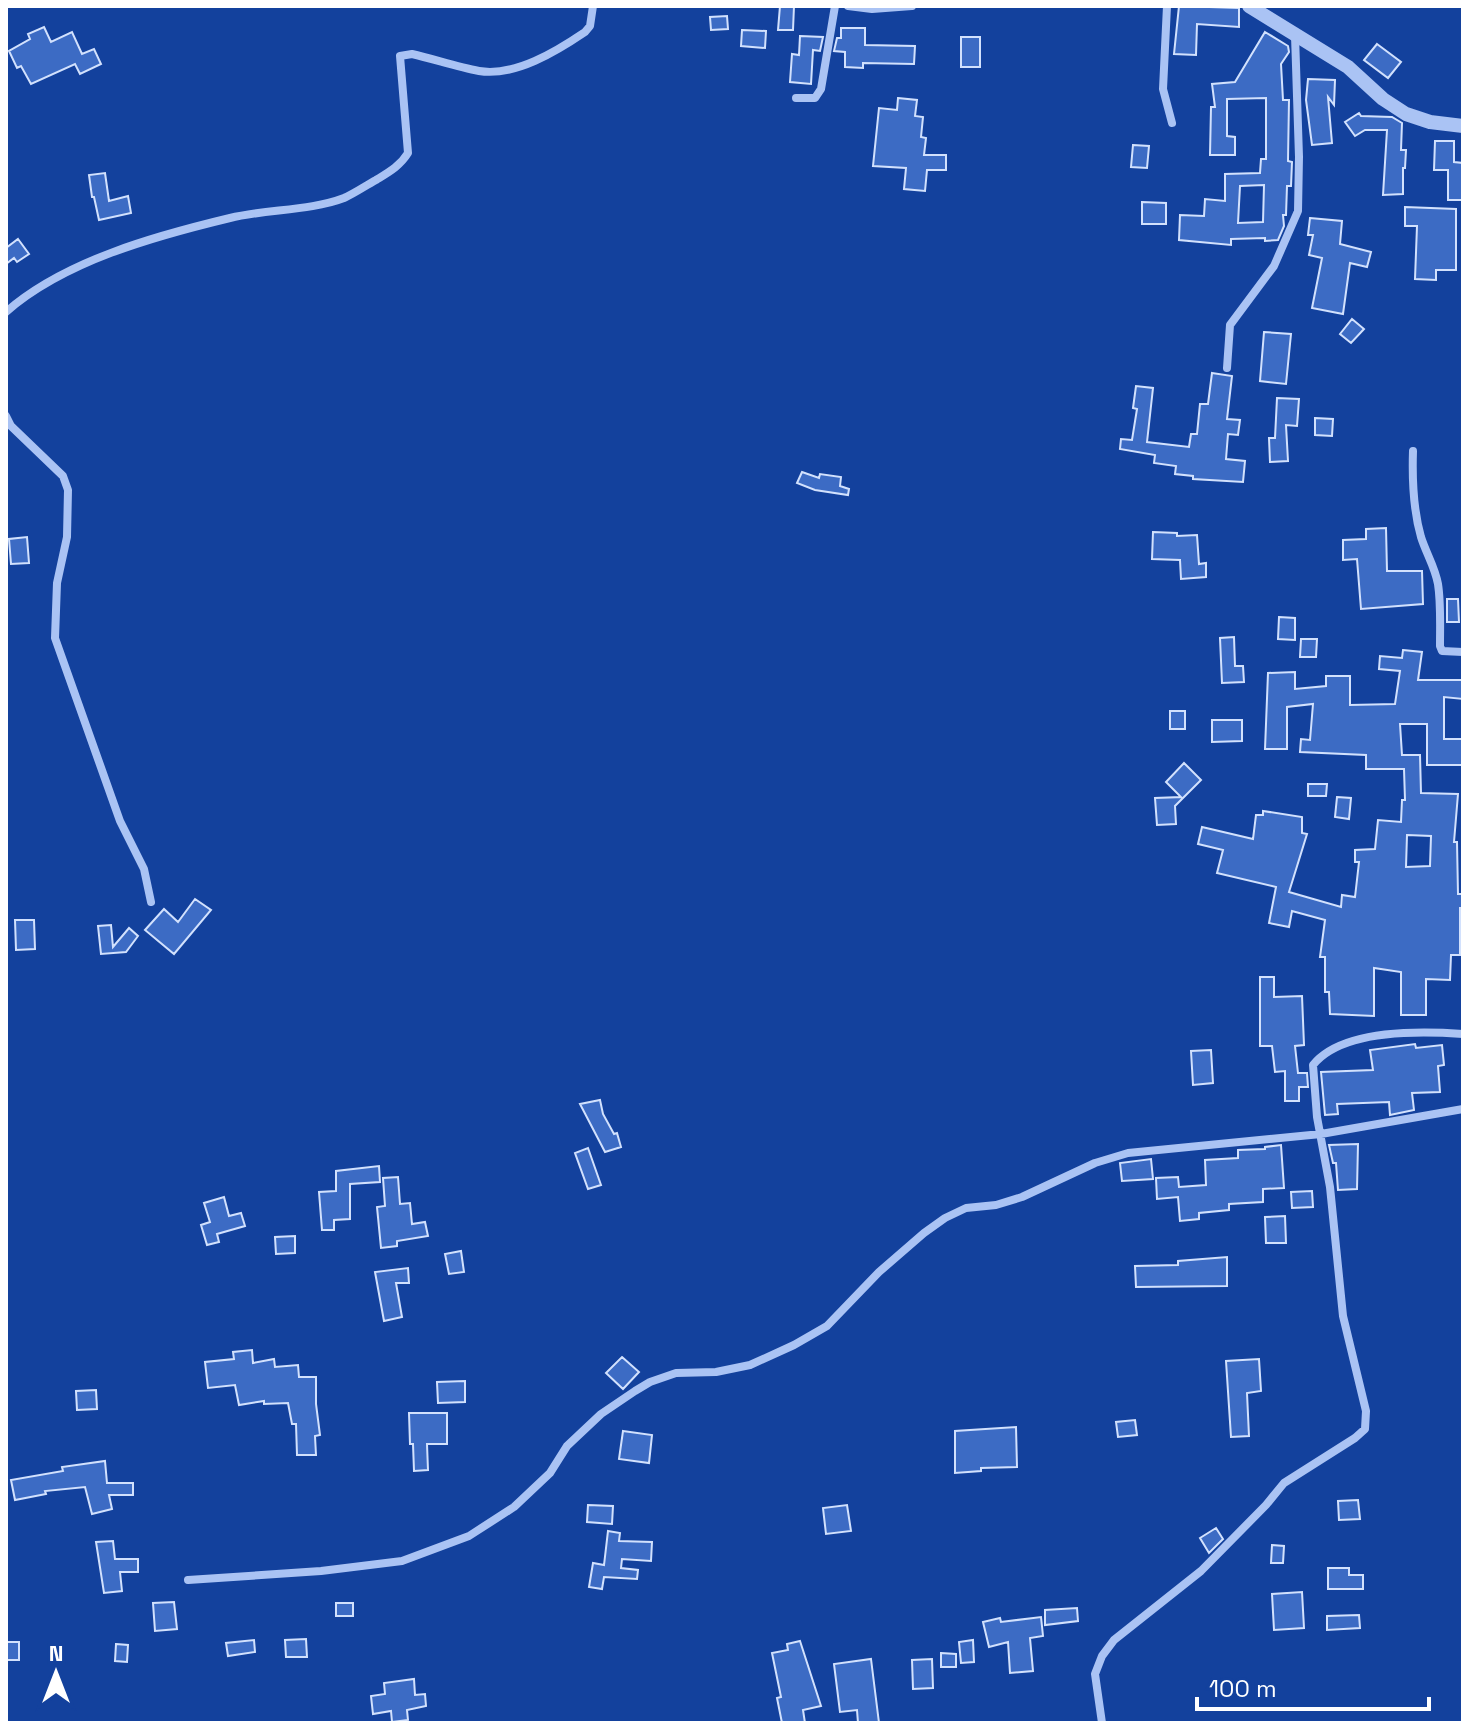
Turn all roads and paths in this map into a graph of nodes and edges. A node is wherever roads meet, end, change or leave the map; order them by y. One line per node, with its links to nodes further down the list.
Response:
1 (593, 6): 11 (street)
2 (835, 6): 8 (street)
3 (848, 6): 4 (street)
4 (912, 6)
5 (1167, 6): 9 (street)
6 (1249, 6): 7 (street)
7 (1295, 35): 10 (street); 12 (street)
8 (796, 98)
9 (1172, 123)
10 (1463, 126)
11 (6, 312)
12 (1227, 368)
13 (6, 416): 16 (street)
14 (1413, 451): 15 (street)
15 (1463, 652)
16 (151, 902)
17 (1463, 1034): 19 (street)
18 (1463, 1109): 19 (street)
19 (1321, 1134): 20 (street); 21 (street)
20 (188, 1580)
21 (1102, 1723)

